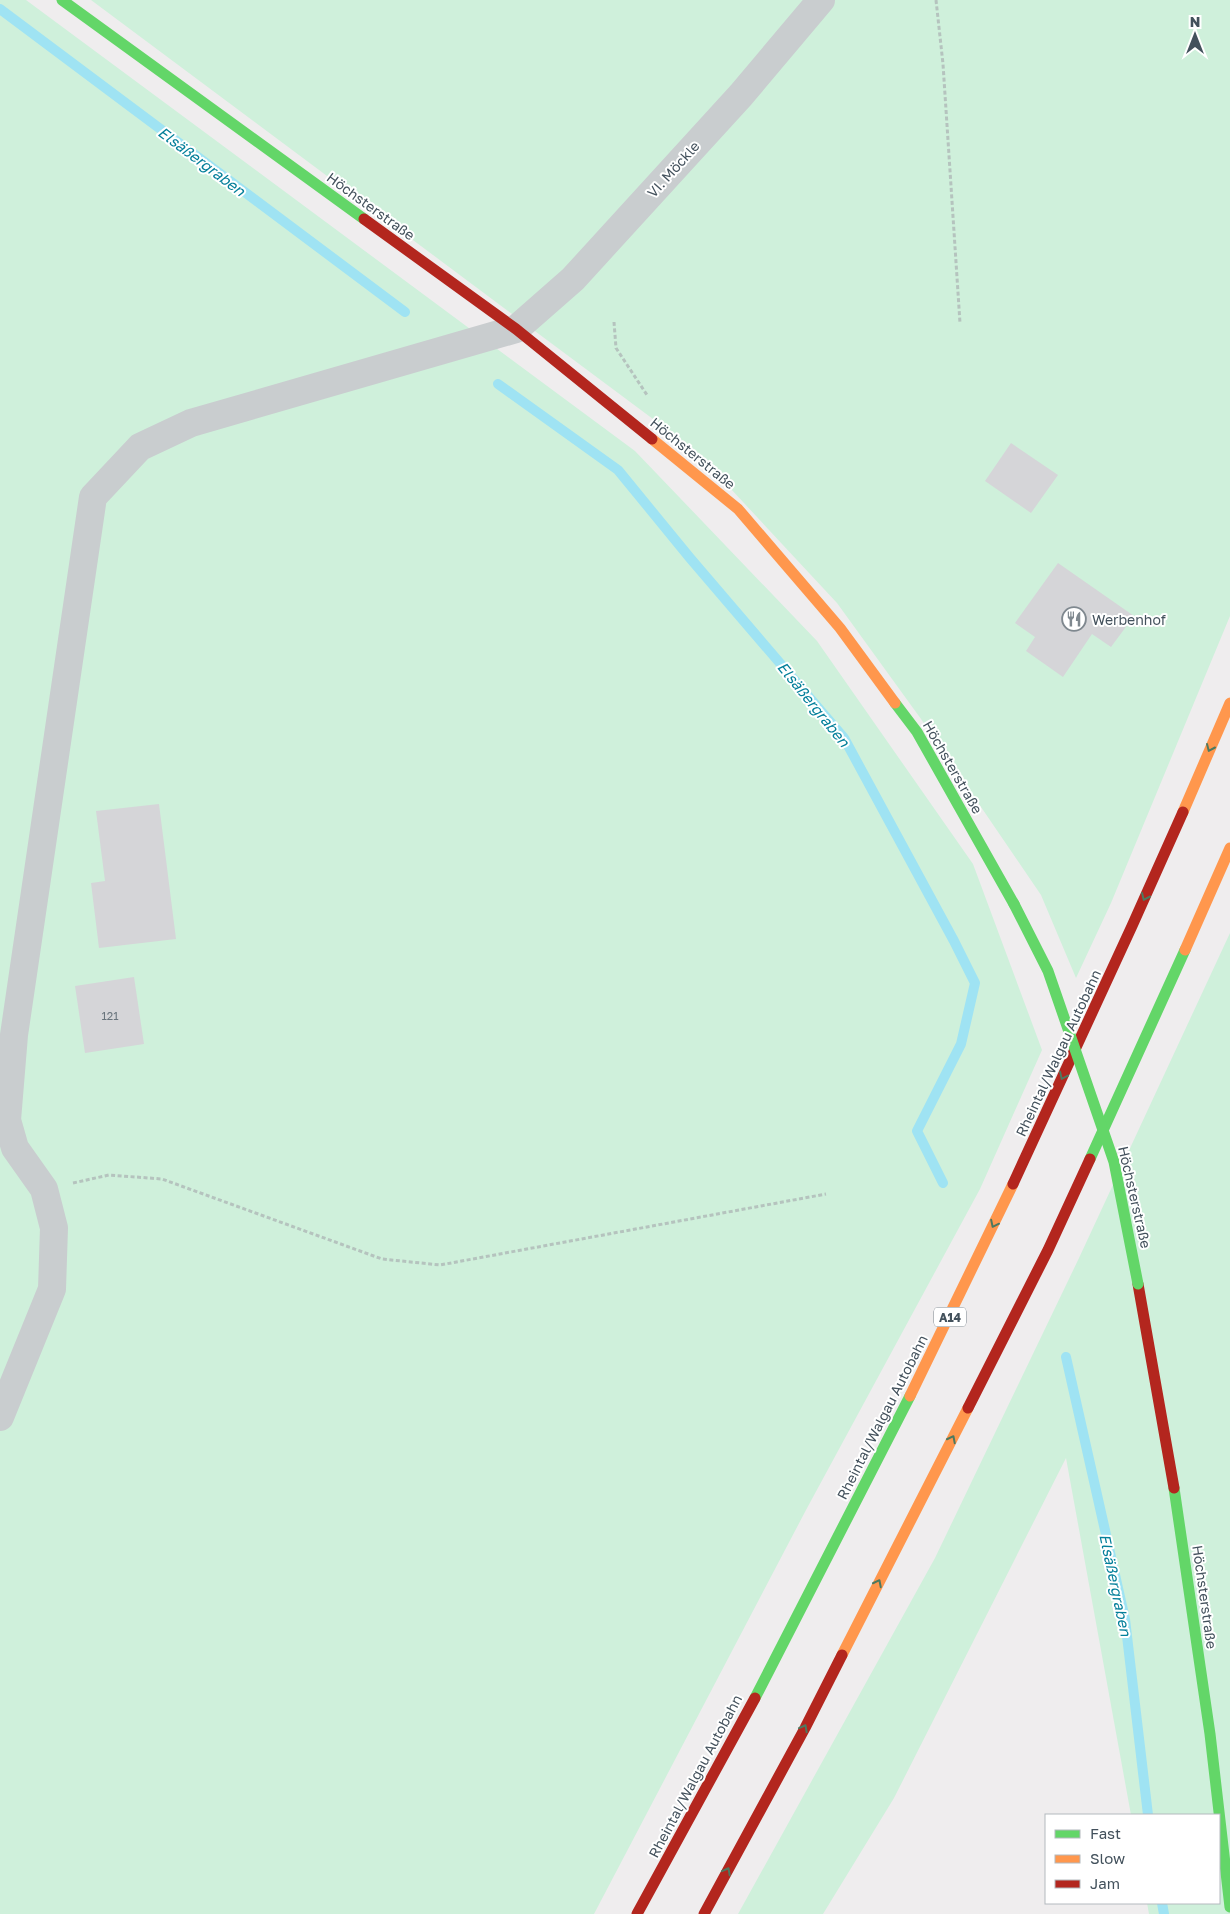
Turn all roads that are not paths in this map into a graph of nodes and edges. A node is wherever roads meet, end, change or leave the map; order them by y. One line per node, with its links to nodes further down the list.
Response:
1 (62, 0): 3 (main road, Höchsterstraße)
2 (821, 0): 3 (street, VI. Möckle)
3 (516, 329): 6 (street); 7 (main road, Höchsterstraße, bridge)
4 (1230, 703): 10 (main road, Rheintal/Walgau Autobahn / A14, one-way to 10)
5 (1230, 848): 11 (main road, one-way to 5)
6 (0, 1417)
7 (1219, 1814)
8 (1220, 1820): 9 (main road, Höchsterstraße, bridge)
9 (1230, 1907)
10 (637, 1914)
11 (704, 1914)

